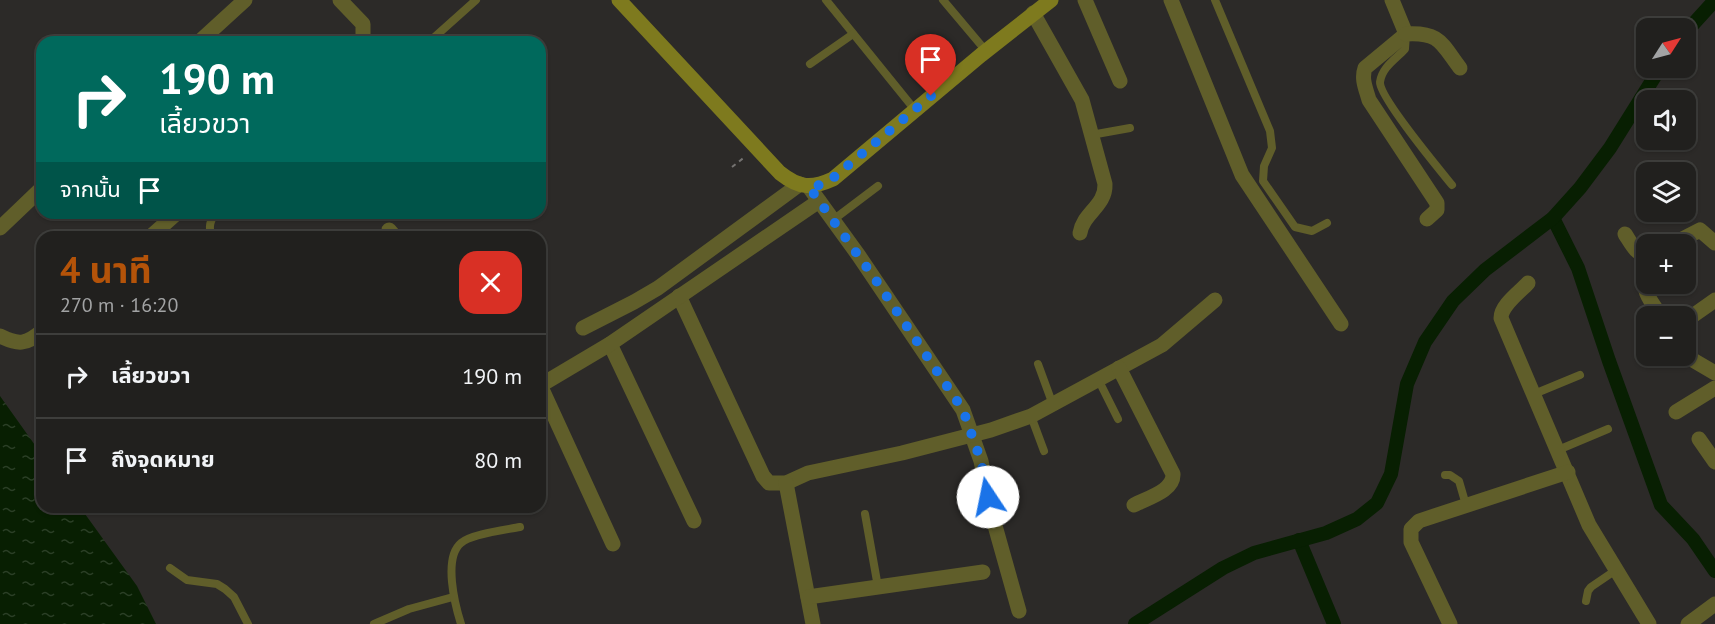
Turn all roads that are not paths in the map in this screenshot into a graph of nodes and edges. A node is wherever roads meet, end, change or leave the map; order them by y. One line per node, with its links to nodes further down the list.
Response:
1 (245, 0): 15 (street)
2 (340, 0): 16 (street)
3 (476, 0): 17 (lane)
4 (619, 0): 25 (street)
5 (826, 0): 13 (lane)
6 (943, 0): 18 (lane)
7 (1051, 0): 12 (street)
8 (1085, 0): 21 (street)
9 (1171, 0): 46 (street)
10 (1215, 0): 33 (lane)
11 (1392, 0): 14 (street)
12 (1034, 13): 18 (street); 24 (street)
13 (853, 34): 19 (lane); 22 (lane)
14 (1406, 34): 20 (street); 26 (lane); 31 (street)
15 (206, 36)
16 (363, 36)
17 (436, 36)
18 (986, 51): 22 (street)
19 (810, 64)
20 (1460, 68)
21 (1120, 81)
22 (915, 110): 25 (street)
23 (1130, 128): 24 (lane)
24 (1090, 135): 36 (street)
25 (804, 185): 29 (street); 47 (street)
26 (1452, 185)
27 (878, 186): 32 (lane)
28 (36, 194): 34 (street)
29 (819, 201): 32 (street); 42 (street)
30 (170, 219): 35 (street)
31 (1427, 219)
32 (833, 220): 66 (street)
33 (1327, 223)
34 (0, 228)
35 (157, 231)
36 (1080, 233)
37 (1625, 234): 40 (street)
38 (1692, 234): 39 (street)
39 (1715, 243)
40 (1636, 250)
41 (1528, 283): 59 (street)
42 (679, 296): 50 (street); 73 (street)
43 (1215, 300): 53 (street)
44 (1715, 300): 45 (street)
45 (1696, 313)
46 (1341, 324)
47 (583, 328)
48 (36, 335): 49 (street)
49 (0, 336)
50 (610, 344): 57 (street); 77 (street)
51 (1696, 362): 54 (street)
52 (1038, 364): 61 (lane)
53 (1119, 368): 56 (street); 74 (street)
54 (1715, 373)
55 (1580, 375): 59 (lane)
56 (1098, 379): 61 (street); 64 (lane)
57 (546, 382)
58 (1715, 388): 62 (street)
59 (1534, 394): 68 (street)
60 (546, 396): 79 (street)
61 (1053, 405): 63 (street)
62 (1676, 412)
63 (1030, 416): 66 (street); 69 (lane)
64 (1118, 419)
65 (1608, 429): 68 (lane)
66 (973, 434): 73 (street); 88 (street)
67 (1699, 440): 70 (street)
68 (1558, 450): 71 (street)
69 (1044, 451)
70 (1715, 462)
71 (1568, 472): 75 (street); 81 (street)
72 (1444, 475): 75 (lane)
73 (786, 483): 85 (street)
74 (1134, 505)
75 (1466, 505): 93 (street)
76 (865, 514): 83 (lane)
77 (694, 521)
78 (520, 527): 84 (lane)
79 (613, 544)
80 (170, 568): 89 (lane)
81 (1616, 570): 86 (lane); 94 (street)
82 (983, 572): 83 (street)
83 (878, 587): 85 (street)
84 (453, 597): 90 (lane); 91 (lane)
85 (808, 597): 92 (street)
86 (1586, 601)
87 (1715, 604): 95 (street)
88 (1019, 611)
89 (248, 624)
90 (375, 624)
91 (461, 624)
92 (813, 624)
93 (1450, 624)
94 (1649, 624)
95 (1688, 624)

